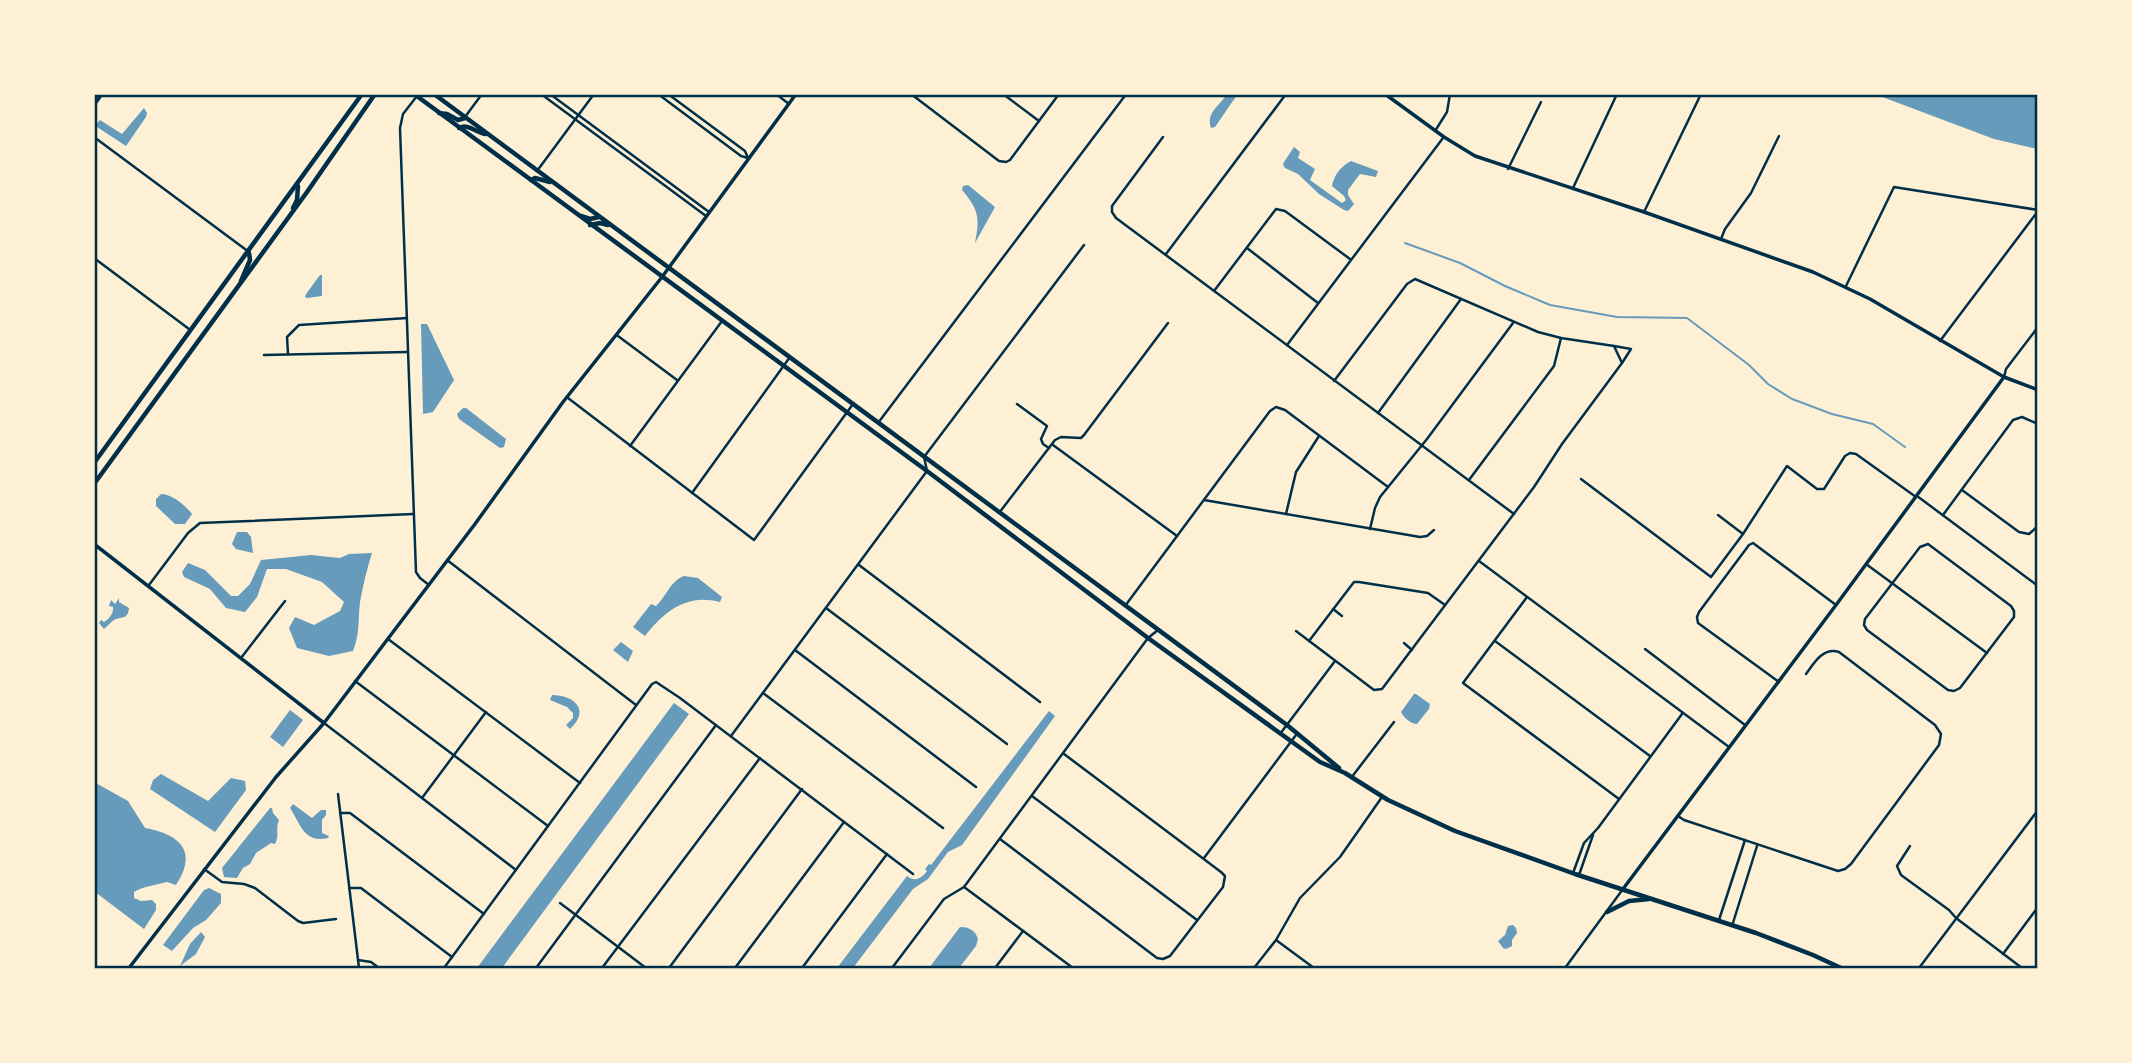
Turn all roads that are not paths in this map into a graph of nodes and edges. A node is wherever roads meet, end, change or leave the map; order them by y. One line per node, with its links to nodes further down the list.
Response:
1 (102, 94): 25 (street)
2 (362, 94): 49 (main road)
3 (375, 94): 58 (main road)
4 (434, 94): 28 (main road)
5 (482, 94): 28 (street)
6 (541, 94): 29 (street)
7 (550, 94): 27 (street)
8 (594, 94): 27 (street)
9 (658, 94): 35 (street)
10 (668, 94): 32 (street)
11 (776, 94): 24 (street)
12 (796, 94): 24 (street)
13 (911, 94): 30 (street)
14 (1003, 94): 30 (street)
15 (1059, 94): 30 (street)
16 (1286, 94): 65 (street)
17 (1385, 94): 33 (street)
18 (1450, 94): 33 (street)
19 (1617, 94): 50 (street)
20 (1701, 94): 54 (street)
21 (416, 95): 26 (main road); 75 (street)
22 (1124, 97): 101 (street)
23 (1541, 102): 43 (street)
24 (789, 104): 42 (street)
25 (94, 105)
26 (438, 113): 28 (main road); 31 (main road)
27 (578, 115): 29 (street); 40 (street)
28 (465, 118): 34 (main road)
29 (575, 119): 41 (street); 46 (street)
30 (1040, 121)
31 (459, 128): 34 (main road); 45 (main road)
32 (717, 130): 35 (street); 42 (street)
33 (1435, 131): 39 (street)
34 (487, 134): 46 (main road)
35 (713, 135): 42 (street)
36 (1779, 136): 61 (street)
37 (94, 137): 64 (street)
38 (1163, 137): 65 (street)
39 (1444, 137): 43 (street); 67 (street)
40 (618, 144): 41 (street); 44 (street)
41 (615, 148): 44 (street)
42 (748, 158): 55 (street)
43 (1508, 169): 50 (street)
44 (648, 170): 51 (street); 52 (street)
45 (518, 171): 46 (main road); 47 (main road)
46 (537, 171): 48 (main road)
47 (530, 180): 48 (main road); 56 (main road)
48 (554, 183): 57 (main road)
49 (298, 185): 58 (main road); 64 (main road)
50 (1573, 188): 54 (street)
51 (689, 197): 52 (street); 55 (street)
52 (686, 201): 55 (street)
53 (2038, 211): 71 (street); 83 (street)
54 (1644, 212): 61 (street)
55 (707, 214): 68 (street)
56 (577, 215): 57 (main road); 59 (main road)
57 (599, 217): 60 (main road)
58 (288, 219): 70 (main road)
59 (590, 225): 60 (main road); 69 (main road)
60 (612, 226): 68 (main road)
61 (1721, 239): 71 (street)
62 (1084, 245): 107 (street)
63 (1247, 248): 67 (street); 72 (street); 74 (street)
64 (249, 252): 70 (main road); 80 (main road)
65 (1166, 254): 72 (street)
66 (94, 258): 80 (street)
67 (1351, 260): 74 (street)
68 (669, 268): 69 (street); 89 (main road)
69 (662, 277): 76 (main road); 81 (street)
70 (240, 283): 112 (main road)
71 (1846, 286): 83 (street)
72 (1214, 291): 84 (street)
73 (1461, 299): 77 (street); 94 (street); 99 (street)
74 (1318, 303): 84 (street)
75 (407, 318): 86 (street); 87 (street)
76 (722, 321): 91 (main road); 93 (street)
77 (1513, 322): 82 (street); 104 (street)
78 (1168, 323): 105 (street)
79 (2038, 327): 92 (street)
80 (191, 331): 108 (main road)
81 (618, 336): 93 (street); 96 (street)
82 (1561, 338): 85 (street); 111 (street)
83 (1940, 341): 92 (street)
84 (1287, 345): 94 (street)
85 (1614, 346): 90 (street); 90 (street)
86 (408, 352): 87 (street); 119 (street)
87 (288, 354): 88 (street)
88 (264, 355)
89 (790, 357): 91 (street); 97 (main road)
90 (1622, 363): 121 (street)
91 (783, 367): 100 (main road); 115 (street)
92 (2004, 377): 95 (street); 116 (street)
93 (678, 381): 106 (street)
94 (1334, 381): 99 (street)
95 (2038, 390)
96 (567, 397): 106 (street); 130 (street)
97 (853, 404): 100 (street); 101 (main road)
98 (1017, 404): 105 (street)
99 (1378, 412): 104 (street)
100 (846, 414): 109 (main road); 115 (street)
101 (878, 423): 107 (main road)
102 (2038, 424): 114 (street)
103 (1319, 436): 113 (street); 117 (street); 120 (street)
104 (1421, 445): 111 (street); 113 (street)
105 (1050, 446): 118 (street); 128 (street)
106 (630, 447): 115 (street)
107 (924, 457): 109 (street); 118 (main road)
108 (94, 463)
109 (927, 471): 133 (street); 148 (main road)
110 (1581, 479): 127 (street)
111 (1469, 480): 121 (street)
112 (94, 484)
113 (1388, 487): 125 (street)
114 (1962, 490): 123 (street); 124 (street)
115 (692, 494)
116 (1917, 496): 123 (street); 127 (street); 132 (street)
117 (1204, 500): 120 (street); 128 (street)
118 (999, 513): 142 (main road)
119 (413, 514): 135 (street); 136 (street)
120 (1286, 514): 125 (street)
121 (1514, 514): 131 (street)
122 (1718, 515): 127 (street)
123 (1943, 515): 137 (street)
124 (2038, 526)
125 (1370, 529): 126 (street)
126 (1434, 530)
127 (1743, 534)
128 (1177, 536): 142 (street)
129 (94, 544): 136 (street)
130 (447, 560): 135 (street); 164 (street)
131 (1479, 561): 138 (street); 140 (street)
132 (1866, 564): 134 (street); 141 (street)
133 (859, 565): 143 (street); 163 (street)
134 (1892, 583): 156 (street); 156 (street); 156 (street)
135 (429, 584): 149 (street)
136 (149, 586): 157 (street)
137 (2038, 586)
138 (1527, 597): 150 (street); 166 (street)
139 (285, 601): 157 (street)
140 (1446, 605): 144 (street); 155 (street)
141 (1836, 605): 161 (street); 161 (street)
142 (1125, 606): 146 (main road)
143 (826, 608): 154 (street); 176 (street)
144 (1333, 609): 145 (street); 151 (street)
145 (1342, 616)
146 (1158, 630): 148 (street); 170 (main road)
147 (1296, 631): 151 (street)
148 (1149, 638): 173 (main road); 178 (street)
149 (388, 639): 160 (street); 165 (street)
150 (1495, 640): 180 (street); 191 (street)
151 (1309, 641): 158 (street)
152 (1404, 643): 155 (street)
153 (1645, 649): 171 (street)
154 (794, 650): 162 (street); 185 (street)
155 (1412, 650): 158 (street)
156 (1986, 653)
157 (241, 658): 168 (street)
158 (1335, 661): 170 (street)
159 (1806, 674): 200 (street)
160 (355, 681): 168 (street); 179 (street)
161 (1779, 682): 171 (street)
162 (763, 692): 174 (street); 197 (street)
163 (1040, 702)
164 (638, 706): 169 (street); 184 (street)
165 (486, 712): 179 (street); 184 (street)
166 (1682, 714): 177 (street); 180 (street)
167 (1394, 722): 183 (street)
168 (324, 723): 190 (street); 204 (street)
169 (716, 725): 174 (street); 216 (street)
170 (1287, 725): 172 (main road); 173 (street)
171 (1746, 726): 177 (street)
172 (1297, 733): 175 (street); 182 (main road)
173 (1280, 734): 175 (main road)
174 (731, 736): 181 (street)
175 (1291, 742): 182 (main road); 203 (street)
176 (1007, 744)
177 (1730, 748): 194 (street)
178 (1064, 754): 188 (street); 203 (street)
179 (455, 755): 190 (street); 196 (street)
180 (1651, 757): 191 (street)
181 (760, 758): 186 (street); 224 (street)
182 (1345, 773): 183 (main road)
183 (1352, 778): 189 (main road)
184 (580, 783): 196 (street)
185 (976, 788)
186 (802, 789): 195 (street); 235 (street)
187 (338, 794): 193 (street)
188 (1032, 796): 198 (street); 219 (street)
189 (1382, 797): 207 (main road); 223 (street)
190 (422, 798): 205 (street)
191 (1619, 799): 207 (street)
192 (2038, 810): 217 (street)
193 (340, 813): 209 (street); 215 (street)
194 (1678, 816): 199 (street); 210 (street)
195 (844, 822): 202 (street); 236 (street)
196 (548, 826): 205 (street)
197 (943, 828)
198 (1000, 839): 208 (street); 219 (street)
199 (1745, 840): 200 (street); 220 (street)
200 (1758, 844): 221 (street)
201 (1910, 846): 217 (street)
202 (887, 854): 206 (street); 237 (street)
203 (1204, 858): 219 (street)
204 (204, 869): 218 (street); 228 (street)
205 (516, 870): 215 (street)
206 (912, 874)
207 (1576, 874): 210 (main road)
208 (964, 887): 222 (street); 238 (street)
209 (349, 888): 226 (street); 227 (street)
210 (1623, 890): 211 (main road); 214 (street)
211 (1652, 899): 214 (main road); 220 (main road)
212 (560, 904): 216 (street)
213 (2038, 907): 225 (street)
214 (1606, 912): 245 (street)
215 (484, 914): 226 (street)
216 (576, 915): 224 (street); 232 (street)
217 (1956, 918): 225 (street); 247 (street)
218 (336, 919)
219 (1197, 920)
220 (1718, 921): 221 (main road)
221 (1732, 926): 246 (main road)
222 (1023, 931): 239 (street); 240 (street)
223 (1276, 940): 241 (street); 242 (street)
224 (618, 947): 233 (street); 234 (street)
225 (2003, 954): 248 (street)
226 (452, 957): 231 (street)
227 (358, 960): 229 (street); 230 (street)
228 (129, 968)
229 (359, 968)
230 (379, 968)
231 (444, 968)
232 (536, 968)
233 (602, 968)
234 (646, 968)
235 (669, 968)
236 (735, 968)
237 (803, 968)
238 (892, 968)
239 (995, 968)
240 (1073, 968)
241 (1254, 968)
242 (1314, 968)
243 (1392, 968): 244 (street)
244 (1397, 968)
245 (1564, 968)
246 (1841, 968)
247 (1919, 968)
248 (2022, 968)

